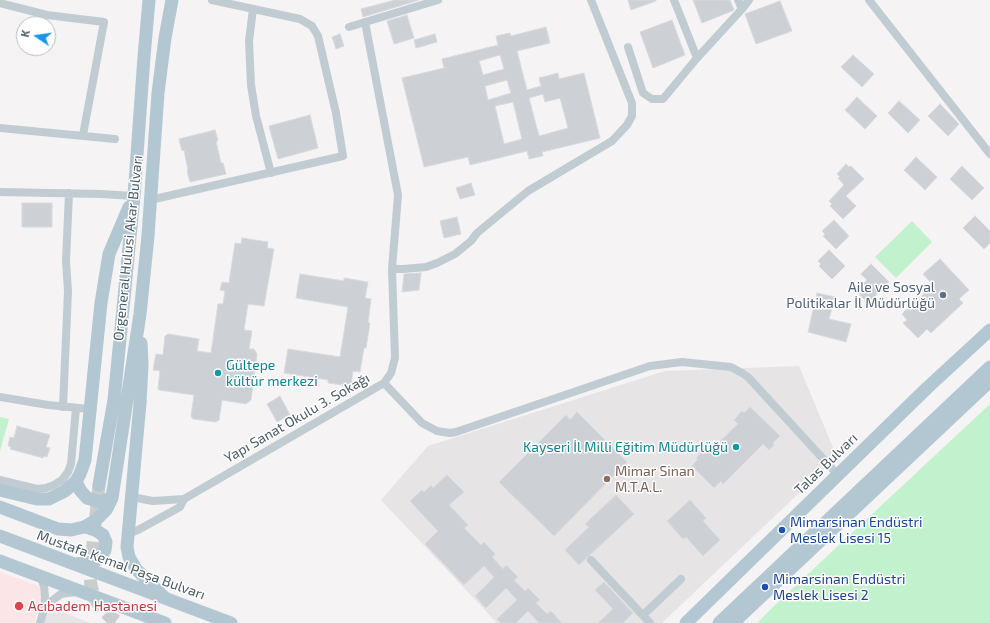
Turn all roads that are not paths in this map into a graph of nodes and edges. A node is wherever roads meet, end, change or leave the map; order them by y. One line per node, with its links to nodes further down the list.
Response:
1 (149, 0): 24 (main road, Orgeneral Hulusi Akar Bulvarı)
2 (172, 0): 25 (main road, Orgeneral Hulusi Akar Bulvarı)
3 (212, 0): 11 (street)
4 (438, 0): 13 (street)
5 (591, 0): 26 (street)
6 (674, 0): 16 (street)
7 (738, 0): 12 (street)
8 (749, 0): 12 (street)
9 (869, 0): 20 (street)
10 (0, 3): 18 (street)
11 (253, 9): 21 (street); 21 (street)
12 (742, 9): 16 (street)
13 (365, 22): 14 (street); 26 (street, Yapı Sanat Okulu 3. Sokağı)
14 (350, 27)
15 (628, 47): 16 (street)
16 (697, 58)
17 (0, 128): 18 (street)
18 (83, 136): 19 (street)
19 (115, 139)
20 (990, 154)
21 (271, 173): 25 (street)
22 (0, 192): 23 (street)
23 (69, 193): 24 (street); 33 (street)
24 (134, 196): 35 (main road); 39 (main road, Orgeneral Hulusi Akar Bulvarı)
25 (150, 200): 27 (main road, Orgeneral Hulusi Akar Bulvarı)
26 (392, 269): 31 (street, Yapı Sanat Okulu 3. Sokağı)
27 (140, 314): 41 (main road); 42 (main road, Orgeneral Hulusi Akar Bulvarı)
28 (990, 330): 36 (main road, Talas Bulvarı)
29 (990, 366): 62 (main road)
30 (990, 380): 63 (main road)
31 (384, 383): 36 (street); 43 (street, Yapı Sanat Okulu 3. Sokağı)
32 (0, 397): 33 (street)
33 (63, 407): 34 (street)
34 (76, 408): 35 (street); 37 (street)
35 (90, 409): 38 (main road)
36 (838, 475): 61 (main road, Talas Bulvarı)
37 (0, 480)
38 (76, 480): 40 (main road); 42 (main road)
39 (99, 485)
40 (0, 490)
41 (131, 497): 43 (street, Yapı Sanat Okulu 3. Sokağı); 46 (main road)
42 (112, 498): 45 (main road)
43 (184, 499): 46 (street, Yapı Sanat Okulu 3. Sokağı)
44 (0, 507): 45 (main road)
45 (84, 527): 50 (main road)
46 (128, 534): 54 (main road)
47 (0, 536): 50 (main road, Mustafa Kemal Paşa Bulvarı)
48 (591, 560): 56 (street)
49 (0, 561): 51 (main road)
50 (72, 564): 54 (main road, Mustafa Kemal Paşa Bulvarı)
51 (40, 576): 53 (main road); 55 (street)
52 (681, 579): 56 (street)
53 (83, 592): 55 (street); 58 (main road)
54 (165, 598): 59 (main road, Mustafa Kemal Paşa Bulvarı)
55 (44, 608): 57 (street)
56 (643, 615): 60 (street)
57 (40, 623)
58 (165, 623)
59 (230, 623)
60 (650, 623)
61 (686, 623)
62 (719, 623)
63 (733, 623)

